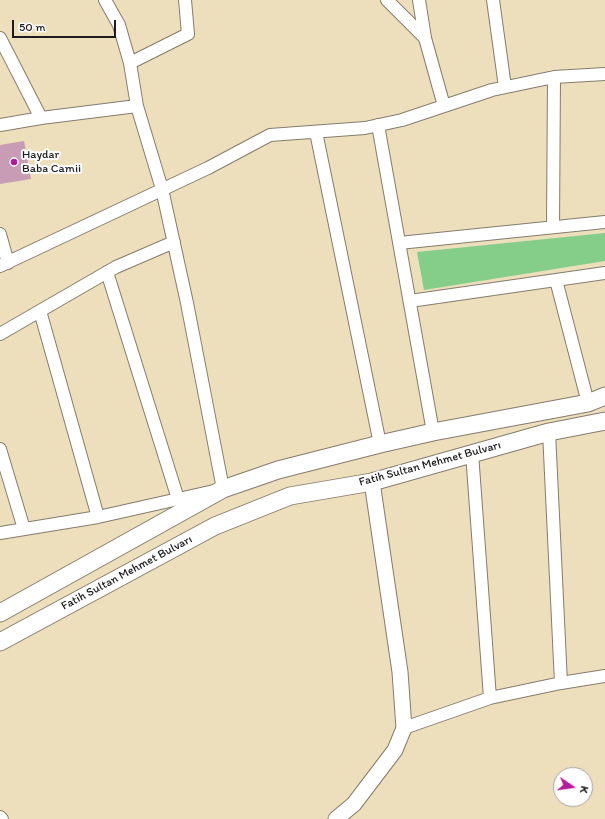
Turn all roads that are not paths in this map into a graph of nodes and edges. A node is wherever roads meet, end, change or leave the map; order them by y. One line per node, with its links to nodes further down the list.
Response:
1 (105, 0): 8 (street)
2 (185, 0): 8 (street)
3 (387, 0): 7 (street)
4 (419, 0): 7 (street)
5 (493, 0): 11 (street)
6 (0, 38): 14 (street)
7 (425, 38): 13 (street)
8 (130, 63): 12 (street)
9 (605, 74): 10 (street)
10 (554, 77): 11 (street); 20 (street)
11 (505, 87): 13 (street)
12 (137, 106): 14 (street); 18 (street)
13 (444, 106): 15 (street)
14 (41, 118): 16 (street)
15 (378, 125): 17 (street); 23 (street)
16 (0, 126)
17 (316, 132): 18 (street); 36 (street)
18 (162, 189): 22 (street); 24 (street)
19 (605, 222): 20 (street)
20 (553, 227): 23 (street)
21 (0, 234): 24 (street)
22 (174, 242): 25 (street); 40 (street)
23 (399, 243): 28 (street)
24 (4, 264)
25 (107, 272): 29 (street); 41 (street)
26 (605, 274): 27 (street)
27 (556, 280): 28 (street); 32 (street)
28 (410, 301): 34 (street)
29 (40, 311): 30 (street); 42 (street)
30 (0, 334)
31 (605, 396): 32 (main road)
32 (588, 403): 34 (main road)
33 (605, 421): 35 (main road, Fatih Sultan Mehmet Bulvarı)
34 (433, 432): 36 (main road)
35 (549, 432): 38 (main road, Fatih Sultan Mehmet Bulvarı); 48 (street)
36 (380, 444): 40 (main road)
37 (0, 449): 43 (street)
38 (472, 453): 39 (main road, Fatih Sultan Mehmet Bulvarı); 49 (street)
39 (372, 482): 46 (main road, Fatih Sultan Mehmet Bulvarı); 50 (street)
40 (223, 489): 41 (street); 45 (main road)
41 (178, 499): 42 (street)
42 (98, 517): 43 (street)
43 (24, 529): 44 (street)
44 (0, 533)
45 (0, 613)
46 (0, 642)
47 (605, 676): 48 (street)
48 (561, 683): 49 (street)
49 (490, 698): 50 (street)
50 (404, 728): 51 (street)
51 (336, 819)

